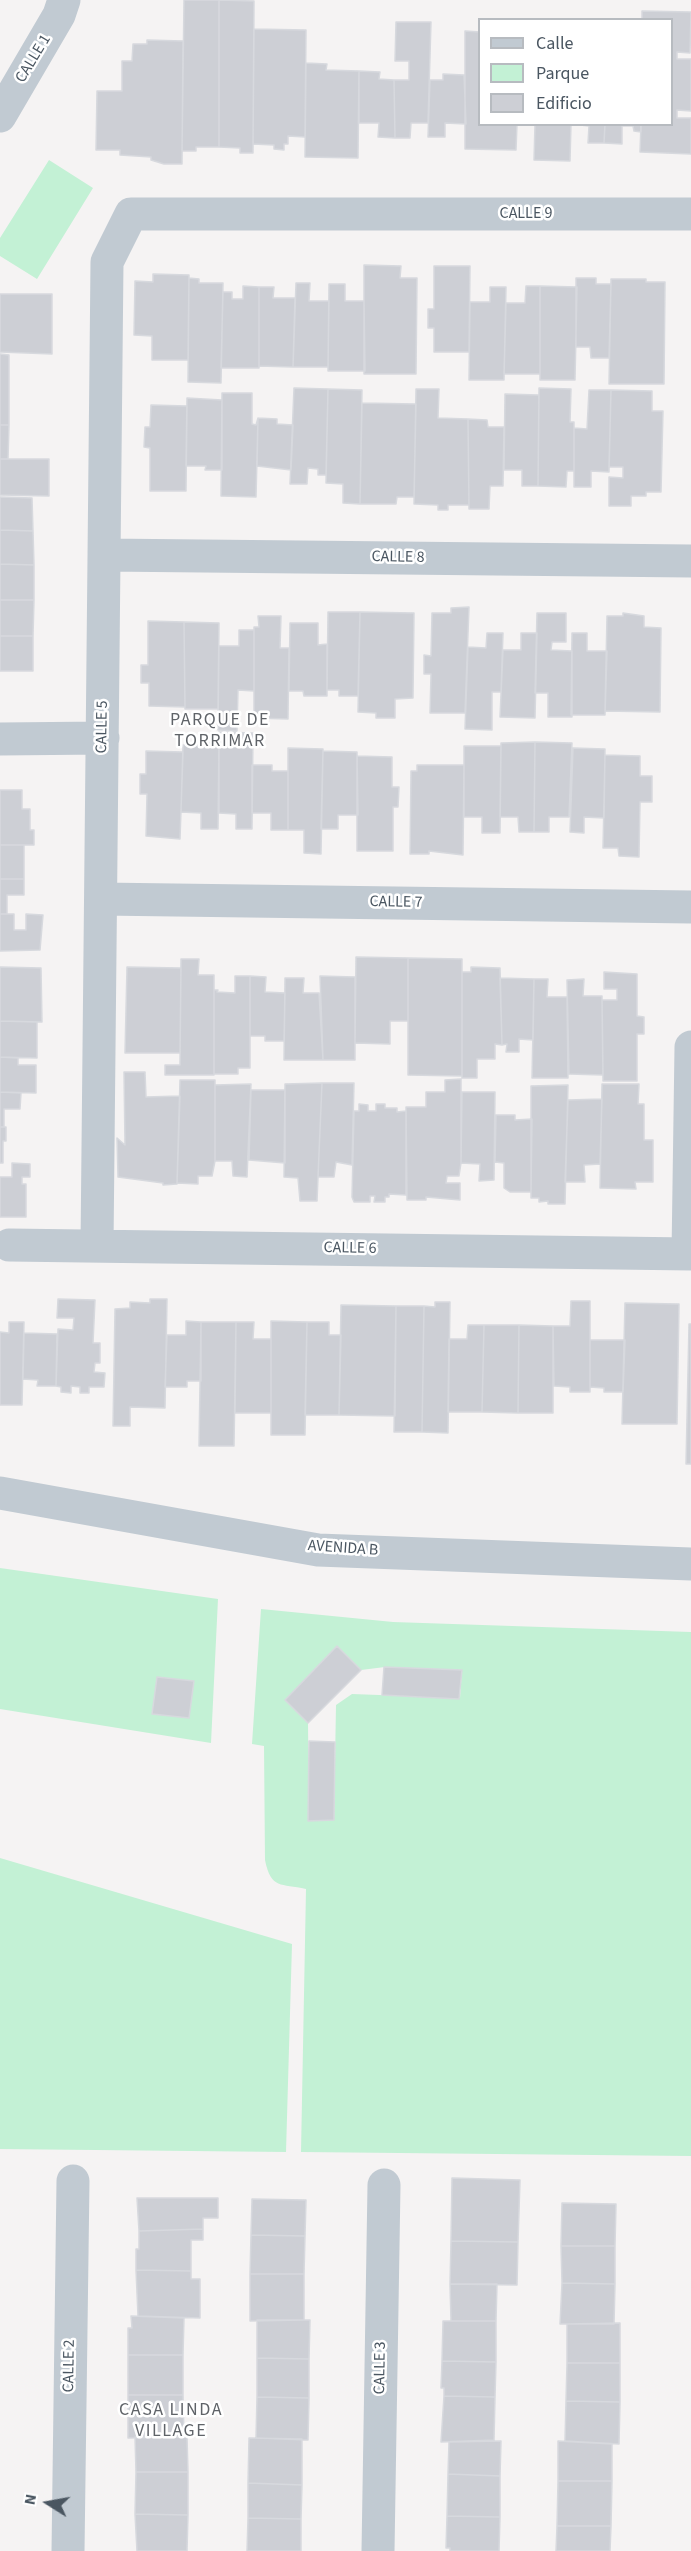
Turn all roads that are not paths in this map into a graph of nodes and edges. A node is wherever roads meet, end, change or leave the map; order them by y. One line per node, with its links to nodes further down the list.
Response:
1 (64, 0): 2 (street, CALLE 1)
2 (0, 116)
3 (131, 214): 4 (street, CALLE 9); 5 (street, CALLE 5)
4 (691, 214)
5 (105, 555): 6 (street, CALLE 8); 7 (street, CALLE 5)
6 (691, 561)
7 (103, 738): 8 (street); 9 (street, CALLE 5)
8 (0, 739)
9 (101, 899): 10 (street, CALLE 7); 13 (street, CALLE 5)
10 (691, 907)
11 (691, 1047): 14 (street)
12 (9, 1245): 13 (street, CALLE 6)
13 (97, 1246): 14 (street, CALLE 6)
14 (690, 1254)
15 (0, 1493): 16 (street, AVENIDA B)
16 (691, 1564)
17 (73, 2181): 19 (street, CALLE 2)
18 (384, 2185): 20 (street, CALLE 3)
19 (68, 2551)
20 (378, 2551)

